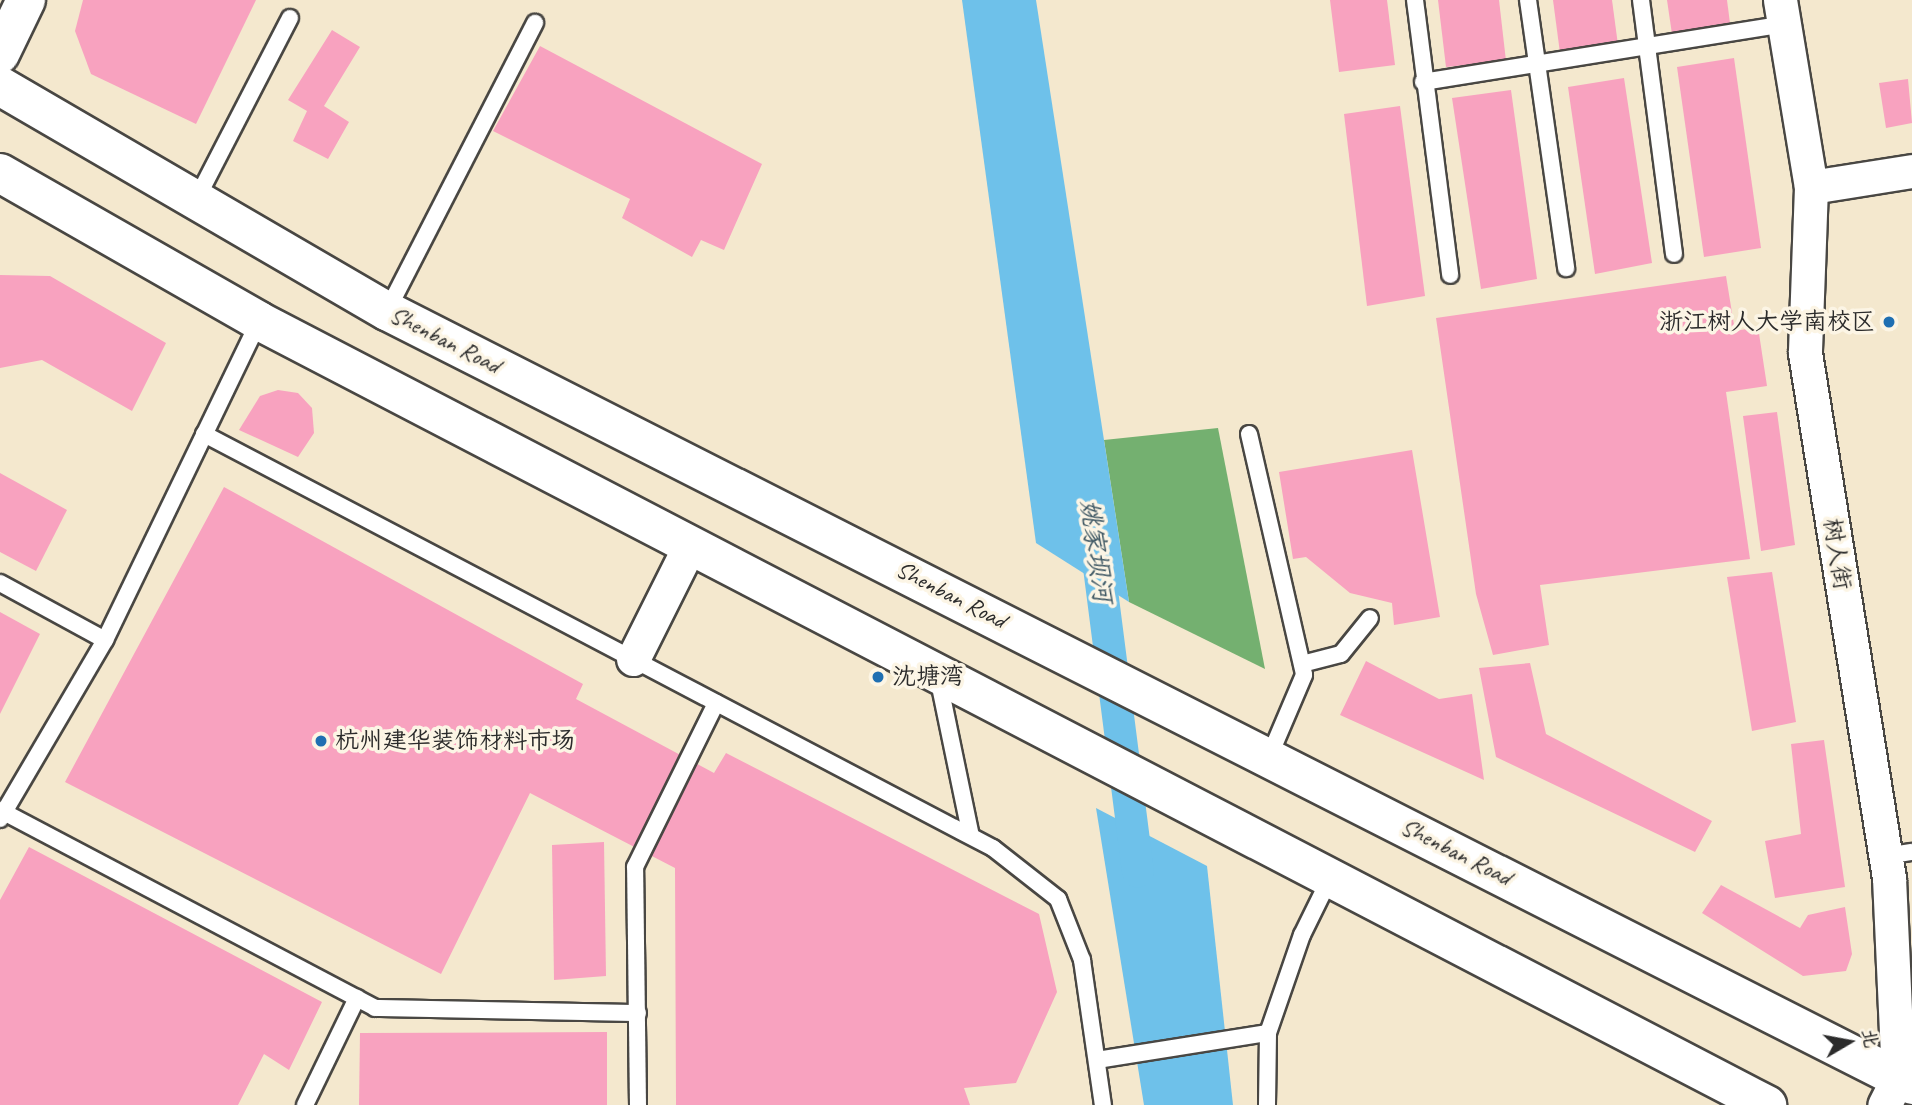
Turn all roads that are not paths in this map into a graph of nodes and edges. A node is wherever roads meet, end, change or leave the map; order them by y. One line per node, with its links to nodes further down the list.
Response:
1 (26, 0): 9 (main road)
2 (1415, 0): 11 (lane)
3 (1528, 0): 10 (lane)
4 (1641, 0): 8 (lane)
5 (1782, 12): 8 (lane); 15 (street, 树人街)
6 (289, 18): 16 (lane)
7 (535, 23): 20 (lane)
8 (1648, 50): 10 (lane); 17 (lane)
9 (0, 54)
10 (1537, 65): 11 (lane); 18 (lane)
11 (1423, 82): 19 (lane)
12 (0, 86): 16 (main road, Shenban Road)
13 (1912, 171): 15 (street)
14 (0, 173): 21 (main road)
15 (1811, 187): 35 (street, 树人街)
16 (195, 202): 20 (main road, Shenban Road)
17 (1674, 254)
18 (1566, 268)
19 (1450, 275)
20 (387, 311): 32 (main road, Shenban Road)
21 (259, 321): 22 (lane); 24 (main road)
22 (204, 434): 27 (lane); 28 (lane)
23 (1250, 434): 29 (lane)
24 (690, 545): 28 (street); 30 (main road)
25 (0, 583): 27 (lane)
26 (1370, 618): 29 (lane)
27 (105, 640): 33 (lane)
28 (633, 659): 31 (lane)
29 (1302, 664): 32 (lane)
30 (938, 674): 34 (lane); 36 (main road)
31 (716, 703): 34 (lane); 38 (lane)
32 (1269, 757): 41 (main road, Shenban Road)
33 (1, 814): 37 (lane)
34 (971, 836): 40 (lane)
35 (1899, 854): 41 (street, 树人街)
36 (1330, 878): 39 (lane); 46 (main road)
37 (357, 999): 38 (lane); 42 (lane)
38 (638, 1013): 43 (lane)
39 (1268, 1033): 40 (lane); 45 (lane)
40 (1097, 1060): 44 (lane)
41 (1898, 1089)
42 (305, 1105)
43 (638, 1105)
44 (1103, 1105)
45 (1267, 1105)
46 (1767, 1105)

